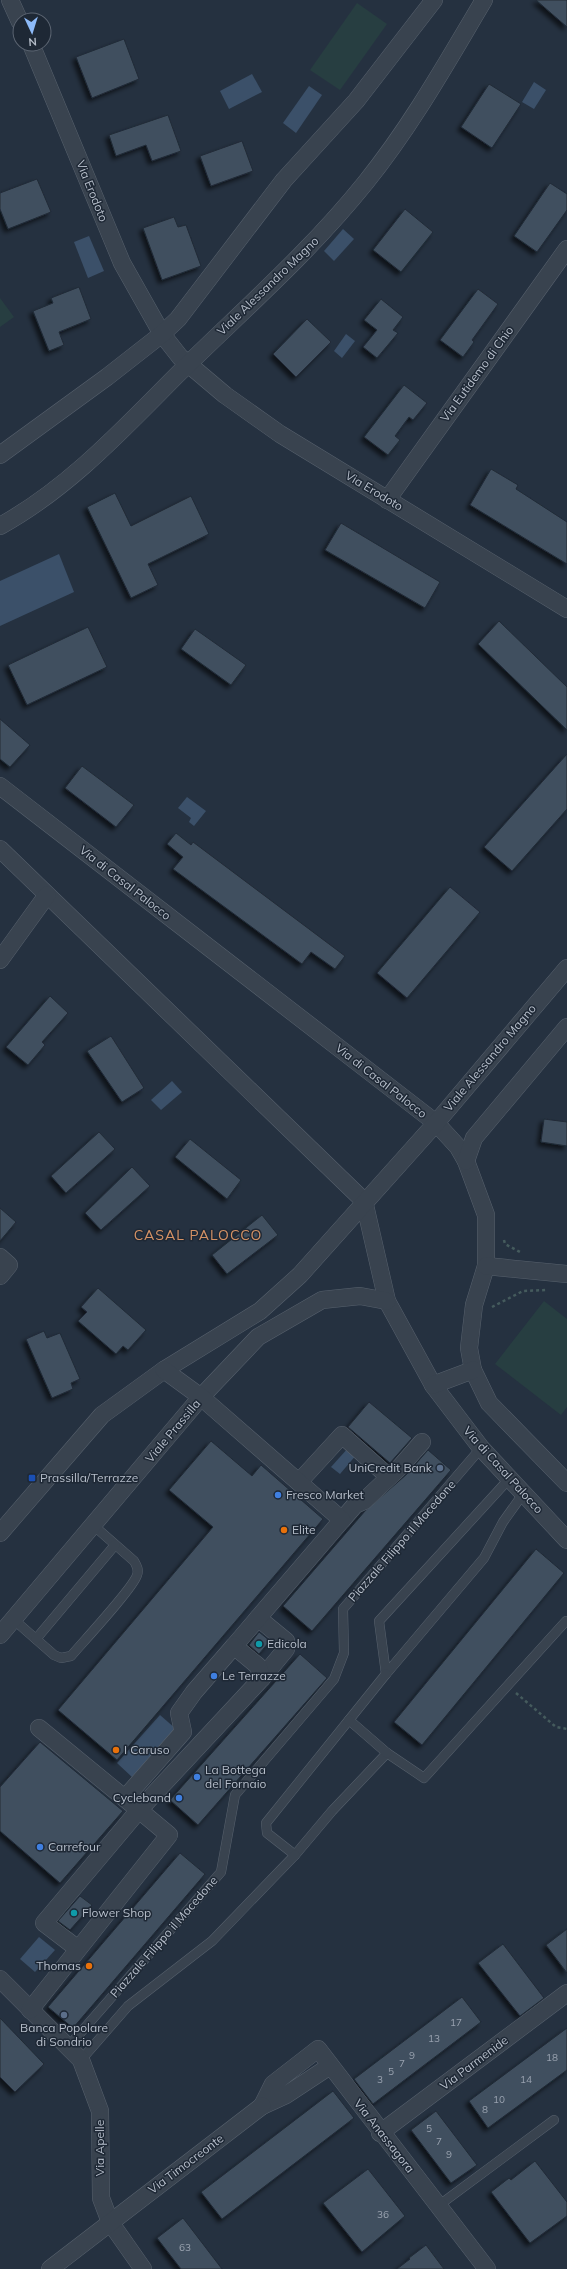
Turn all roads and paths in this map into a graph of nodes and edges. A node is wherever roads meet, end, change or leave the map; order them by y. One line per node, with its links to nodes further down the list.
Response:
1 (10, 0): 4 (street)
2 (434, 0): 7 (street)
3 (484, 0): 8 (street, Viale Alessandro Magno)
4 (15, 12)
5 (33, 52): 7 (street, Via Erodoto)
6 (567, 249): 10 (street, Via Eutidemo di Chio)
7 (162, 334): 8 (street, Via Erodoto); 9 (street)
8 (188, 364): 10 (street, Via Erodoto); 11 (street, Viale Alessandro Magno)
9 (0, 454)
10 (388, 500): 12 (street, Via Erodoto)
11 (0, 526)
12 (567, 609)
13 (0, 786): 19 (street, Via di Casal Palocco)
14 (0, 849): 15 (street)
15 (47, 895): 16 (street); 21 (street)
16 (0, 960)
17 (567, 968): 19 (street, Viale Alessandro Magno)
18 (567, 1026): 20 (street)
19 (436, 1123): 20 (street, Via di Casal Palocco); 21 (street, Viale Alessandro Magno)
20 (466, 1161): 24 (street, Via di Casal Palocco)
21 (364, 1201): 27 (street, Via di Casal Palocco); 29 (street)
22 (503, 1237): 23 (path)
23 (523, 1254)
24 (486, 1266): 25 (street); 30 (street, Via di Casal Palocco)
25 (567, 1274)
26 (552, 1289): 28 (path)
27 (387, 1301): 31 (street, Via di Casal Palocco); 32 (street, Viale Prassilla)
28 (490, 1312)
29 (164, 1370): 32 (street); 42 (street)
30 (473, 1370): 31 (street); 38 (street, Via di Casal Palocco)
31 (433, 1385): 34 (street, Via di Casal Palocco)
32 (201, 1397): 37 (street); 41 (street, Viale Prassilla)
33 (422, 1442): 35 (street)
34 (481, 1448): 36 (street, Via di Casal Palocco); 65 (lane, Piazzale Filippo il Macedone)
35 (389, 1477): 37 (street); 40 (street)
36 (509, 1479): 39 (street, Via di Casal Palocco); 51 (lane)
37 (299, 1482): 40 (street)
38 (567, 1483)
39 (523, 1494): 43 (street, Via di Casal Palocco); 51 (lane)
40 (342, 1520): 45 (street)
41 (93, 1525): 44 (lane); 46 (street, Viale Prassilla)
42 (2, 1526)
43 (567, 1540)
44 (115, 1545): 49 (lane); 49 (lane)
45 (258, 1618): 50 (street); 52 (street)
46 (13, 1619): 48 (street, Viale Prassilla); 49 (lane)
47 (566, 1621): 53 (lane)
48 (0, 1635)
49 (36, 1640)
50 (234, 1646): 52 (street); 58 (street)
51 (386, 1674): 54 (lane)
52 (262, 1678): 59 (street)
53 (507, 1686): 56 (path); 57 (lane)
54 (349, 1720): 57 (lane); 60 (lane)
55 (39, 1728): 58 (street)
56 (567, 1729)
57 (387, 1753): 60 (lane, Piazzale Filippo il Macedone)
58 (125, 1798): 59 (street)
59 (139, 1810): 61 (street); 61 (street)
60 (295, 1855): 66 (lane, Piazzale Filippo il Macedone)
61 (78, 1949): 64 (street)
62 (0, 1979): 64 (street, Via Apelle)
63 (567, 1993): 69 (street, Via Parmenide)
64 (30, 2010): 65 (street, Via Apelle)
65 (68, 2047): 66 (street, Via Apelle)
66 (81, 2060): 71 (street, Via Apelle)
67 (330, 2066): 69 (street, Via Anassagora); 71 (street, Via Timocreonte)
68 (554, 2120): 70 (lane)
69 (380, 2133): 70 (street, Via Anassagora)
70 (438, 2206): 74 (street, Via Anassagora)
71 (110, 2222): 72 (street, Via Timocreonte); 73 (street, Via Apelle)
72 (50, 2269)
73 (143, 2269)
74 (487, 2269)

